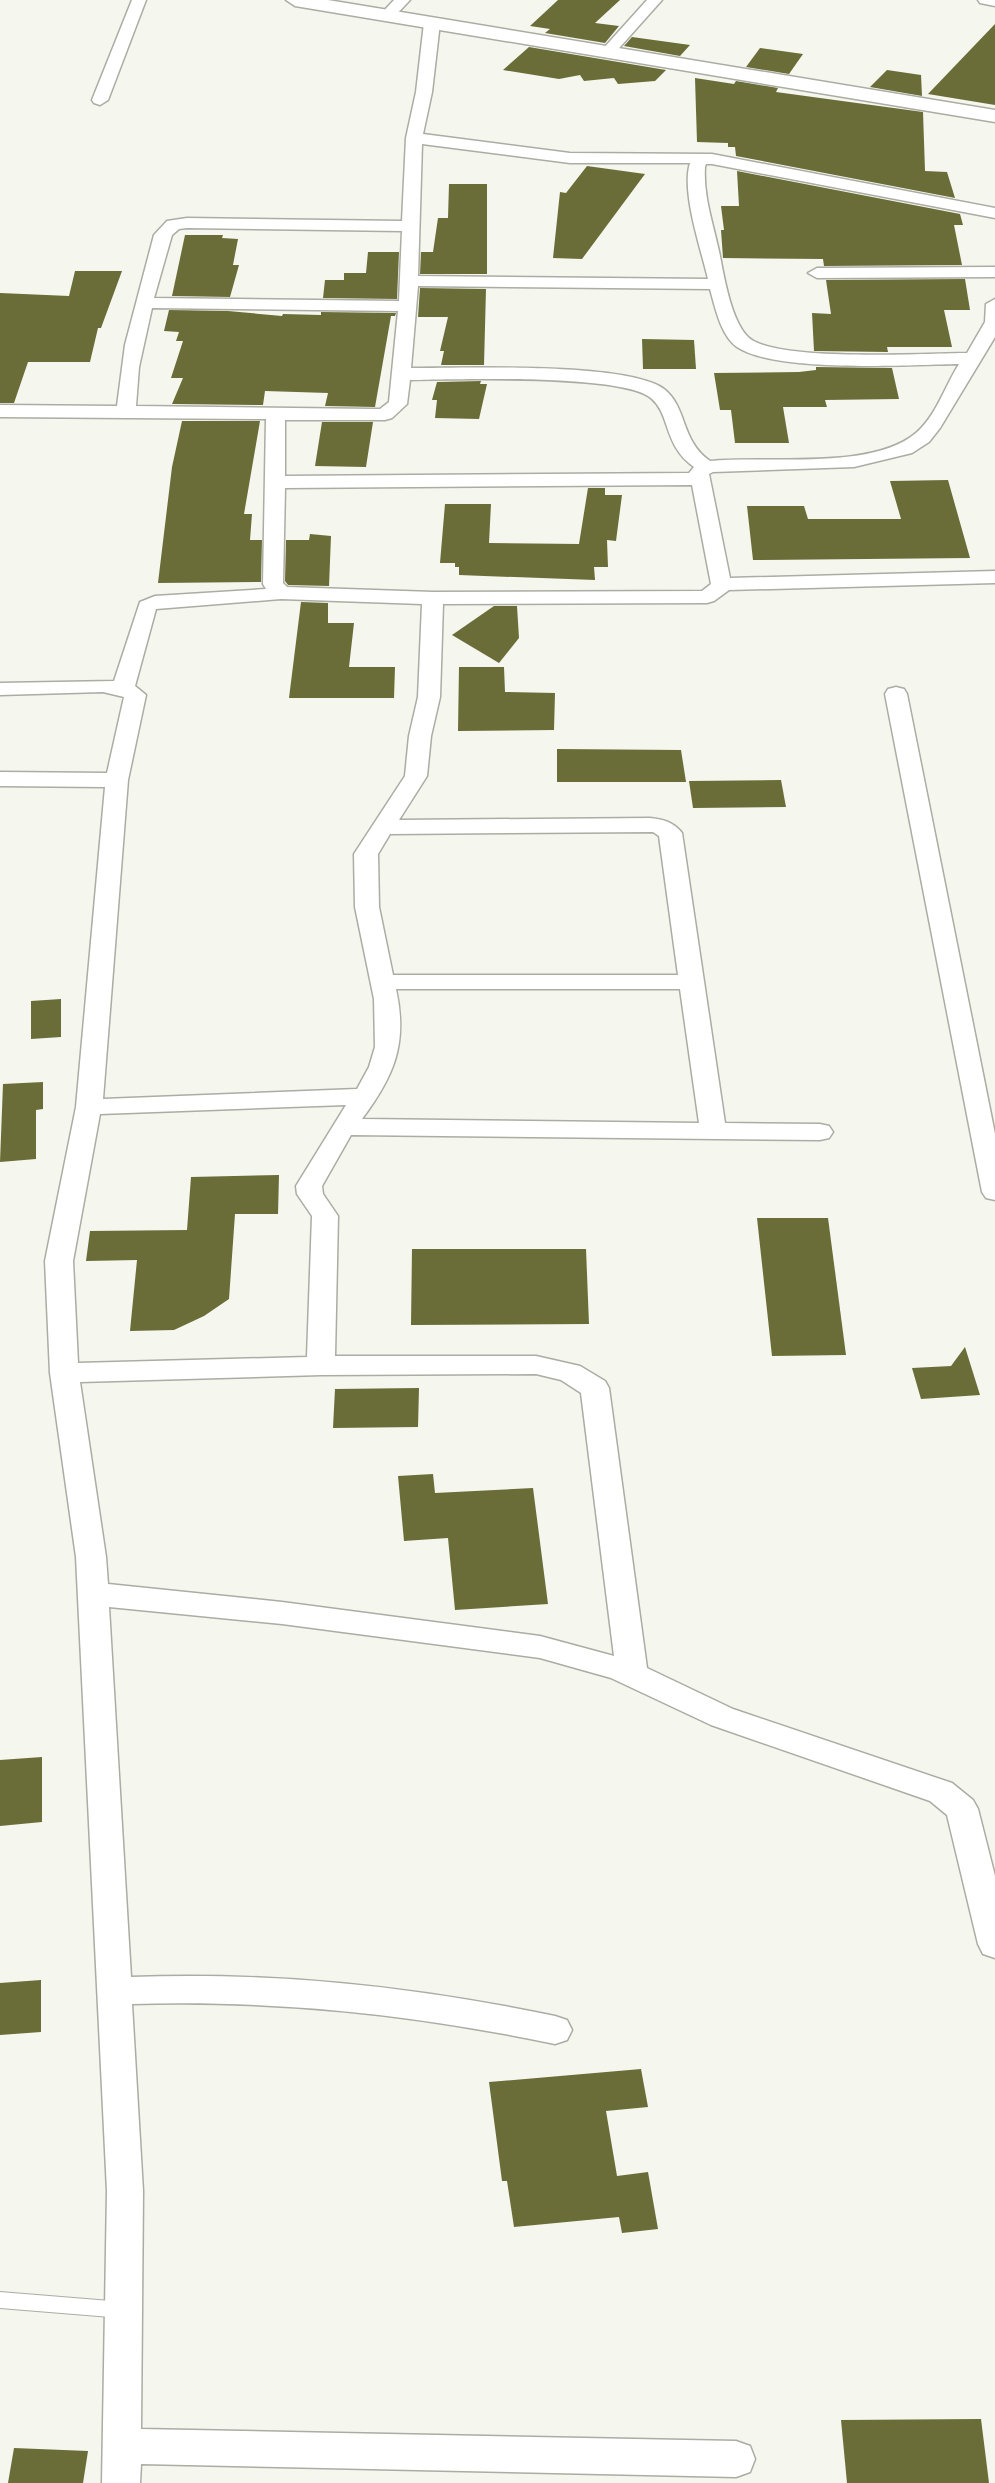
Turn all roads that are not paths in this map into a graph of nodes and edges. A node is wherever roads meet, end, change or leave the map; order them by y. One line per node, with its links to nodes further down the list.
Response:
1 (139, 0): 10 (street)
2 (295, 0): 7 (main road)
3 (403, 0): 7 (street)
4 (655, 0): 9 (street)
5 (985, 0): 6 (street)
6 (995, 1)
7 (387, 16): 8 (main road)
8 (432, 22): 9 (main road); 12 (street)
9 (607, 52): 11 (main road)
10 (100, 100)
11 (995, 116)
12 (414, 138): 13 (street); 15 (street)
13 (700, 159): 14 (street); 19 (street)
14 (995, 213)
15 (410, 226): 18 (street); 20 (street)
16 (995, 272): 17 (street)
17 (817, 273)
18 (409, 281): 19 (street); 22 (street)
19 (720, 284): 23 (street)
20 (145, 303): 22 (street); 26 (street)
21 (995, 304): 23 (street)
22 (408, 306): 24 (street)
23 (972, 358): 28 (street)
24 (402, 374): 27 (street); 28 (street)
25 (0, 411): 26 (street)
26 (126, 412): 27 (street)
27 (276, 413): 29 (street)
28 (703, 473): 29 (street); 31 (street)
29 (275, 482): 32 (street)
30 (995, 577): 31 (street)
31 (721, 584): 33 (street)
32 (281, 593): 33 (street); 34 (street)
33 (433, 598): 39 (street)
34 (123, 688): 35 (street); 38 (street)
35 (0, 689)
36 (896, 694): 47 (street)
37 (0, 779): 38 (street)
38 (117, 780): 43 (street)
39 (384, 827): 40 (street); 41 (street)
40 (383, 982): 41 (street); 42 (street)
41 (692, 982): 45 (street)
42 (366, 1096): 43 (street); 44 (street)
43 (89, 1107): 49 (street)
44 (344, 1127): 45 (street); 48 (street)
45 (713, 1131): 46 (street)
46 (820, 1132)
47 (995, 1192)
48 (321, 1366): 49 (street); 51 (street)
49 (64, 1373): 50 (street)
50 (93, 1594): 51 (street); 53 (street)
51 (632, 1674): 52 (street)
52 (995, 1944)
53 (114, 1991): 54 (street); 56 (street)
54 (555, 2030)
55 (0, 2300): 56 (lane)
56 (123, 2310): 57 (street)
57 (121, 2445): 58 (street); 59 (street)
58 (736, 2459)
59 (121, 2483)

